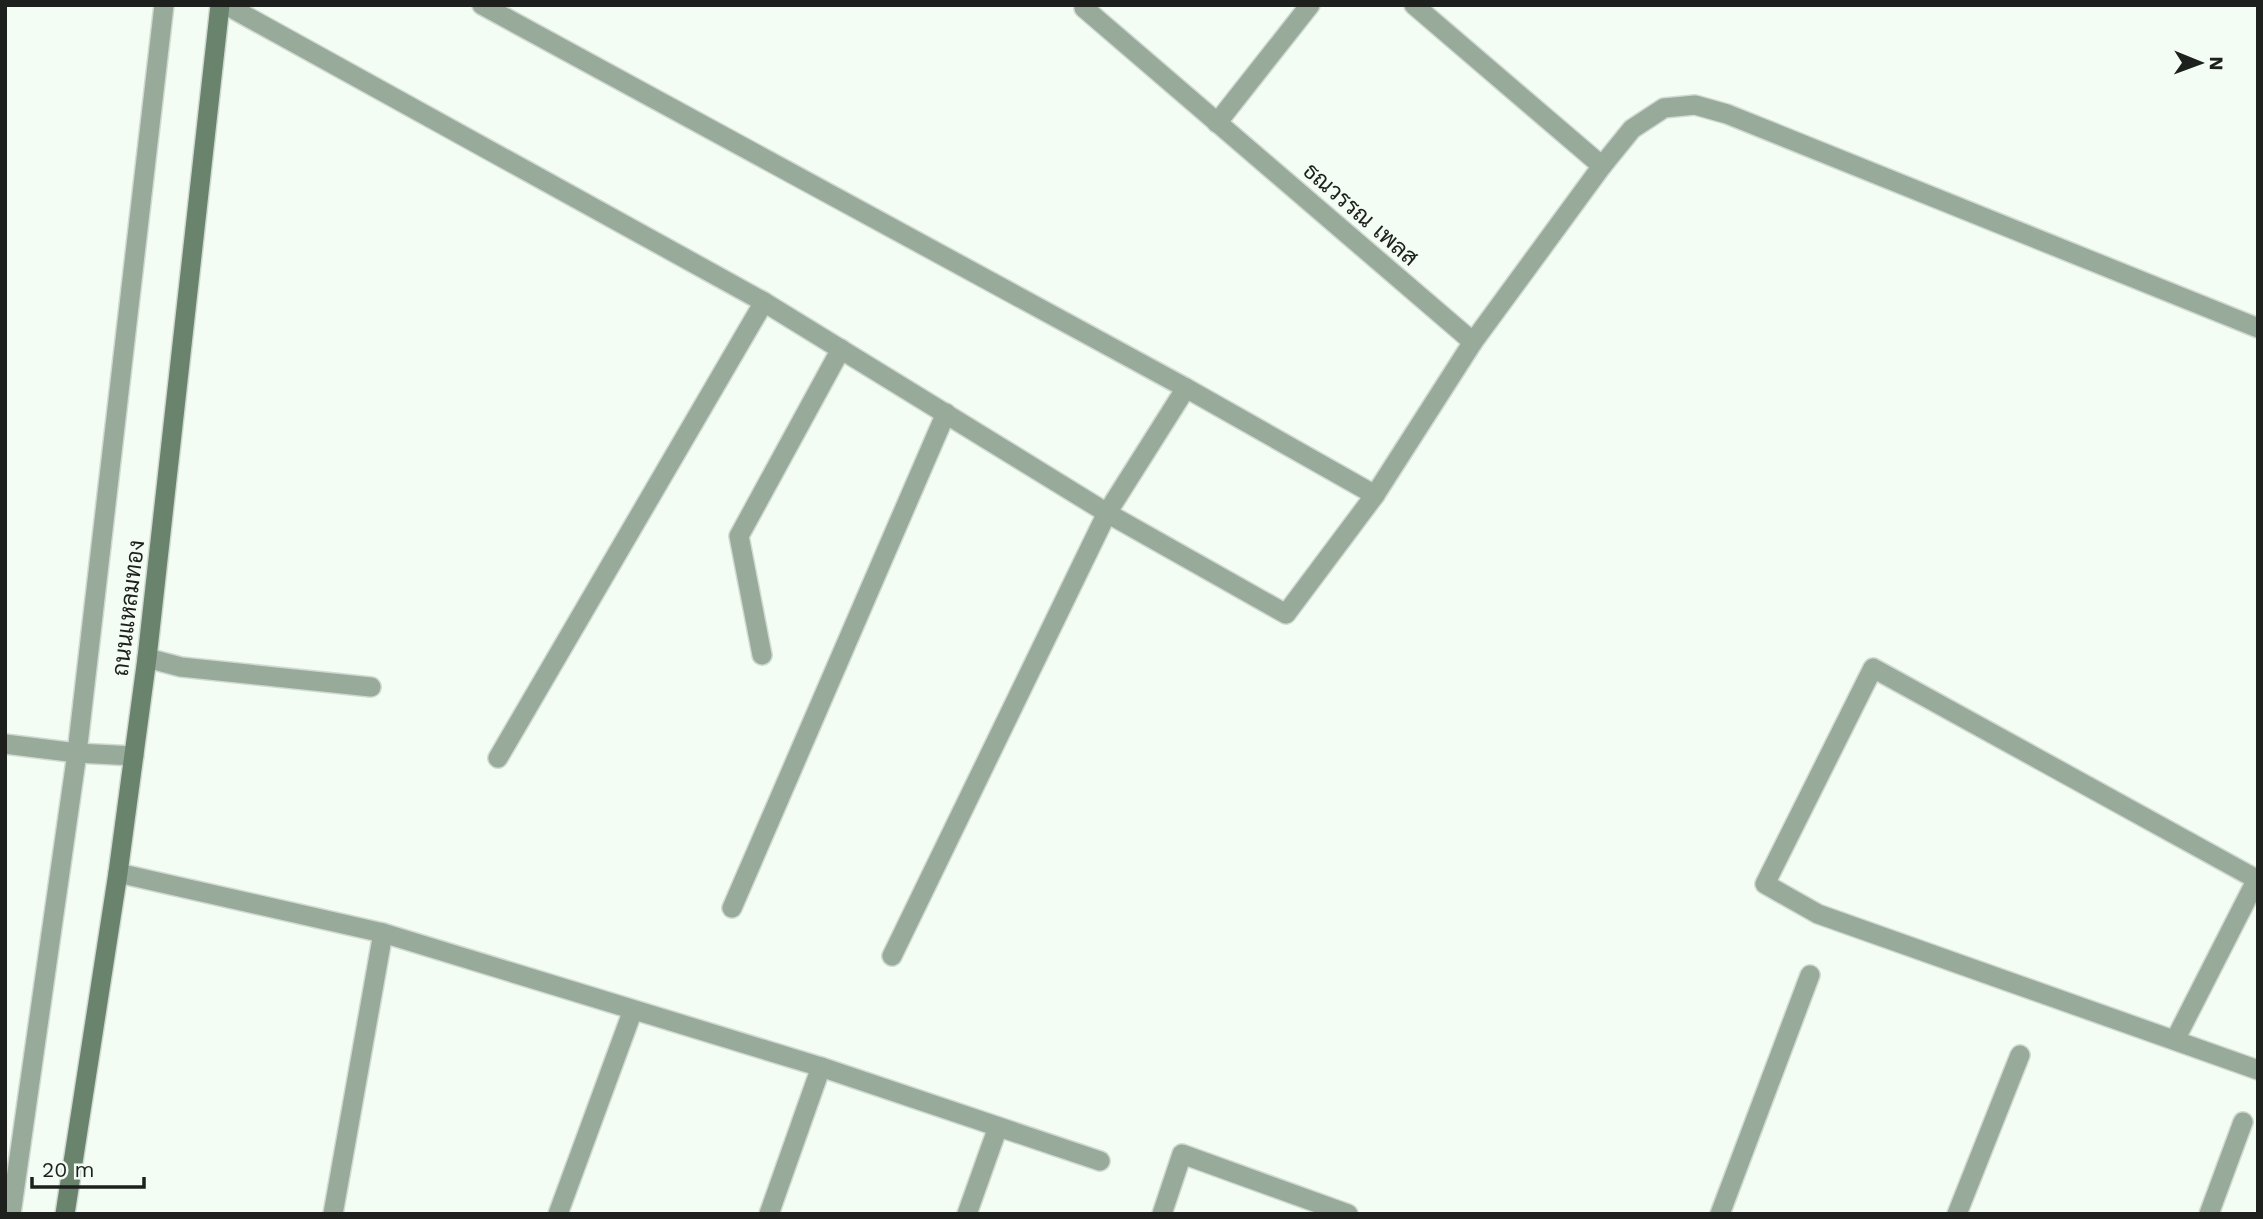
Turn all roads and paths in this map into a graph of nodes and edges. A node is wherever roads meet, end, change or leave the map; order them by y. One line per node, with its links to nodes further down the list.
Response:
1 (164, 5): 22 (street)
2 (220, 5): 19 (main road, ถนนแหลมทอง)
3 (226, 5): 10 (street)
4 (482, 5): 14 (street)
5 (1310, 5): 8 (street)
6 (1414, 5): 9 (street)
7 (1084, 8): 8 (street, ธณวรรณ เพลส)
8 (1217, 123): 12 (street, ธณวรรณ เพลส)
9 (1602, 166): 11 (street); 12 (street)
10 (764, 302): 13 (street); 24 (street)
11 (2258, 328)
12 (1473, 342): 16 (street)
13 (841, 349): 15 (street); 18 (street)
14 (1186, 388): 16 (street); 17 (street)
15 (946, 414): 17 (street); 27 (street)
16 (1375, 495): 17 (street)
17 (1107, 513): 29 (street)
18 (762, 655)
19 (147, 658): 20 (street); 23 (main road, ถนนแหลมทอง)
20 (371, 687)
21 (5, 744): 22 (street)
22 (77, 753): 23 (street); 39 (street)
23 (134, 756): 25 (main road, ถนนแหลมทอง)
24 (498, 758)
25 (118, 873): 28 (street); 40 (main road, ถนนแหลมทอง)
26 (2258, 880): 32 (street); 32 (street)
27 (732, 908)
28 (383, 933): 31 (street); 41 (street)
29 (892, 956)
30 (1810, 975): 47 (street)
31 (633, 1010): 34 (street); 42 (street)
32 (2175, 1040): 35 (street)
33 (2020, 1055): 48 (street)
34 (821, 1067): 37 (street); 43 (street)
35 (2258, 1070)
36 (2243, 1122): 49 (street)
37 (998, 1127): 38 (street); 44 (street)
38 (1100, 1161)
39 (10, 1214)
40 (65, 1214)
41 (333, 1214)
42 (558, 1214)
43 (769, 1214)
44 (967, 1214)
45 (1163, 1214): 46 (street)
46 (1348, 1214)
47 (1720, 1214)
48 (1957, 1214)
49 (2208, 1214)

